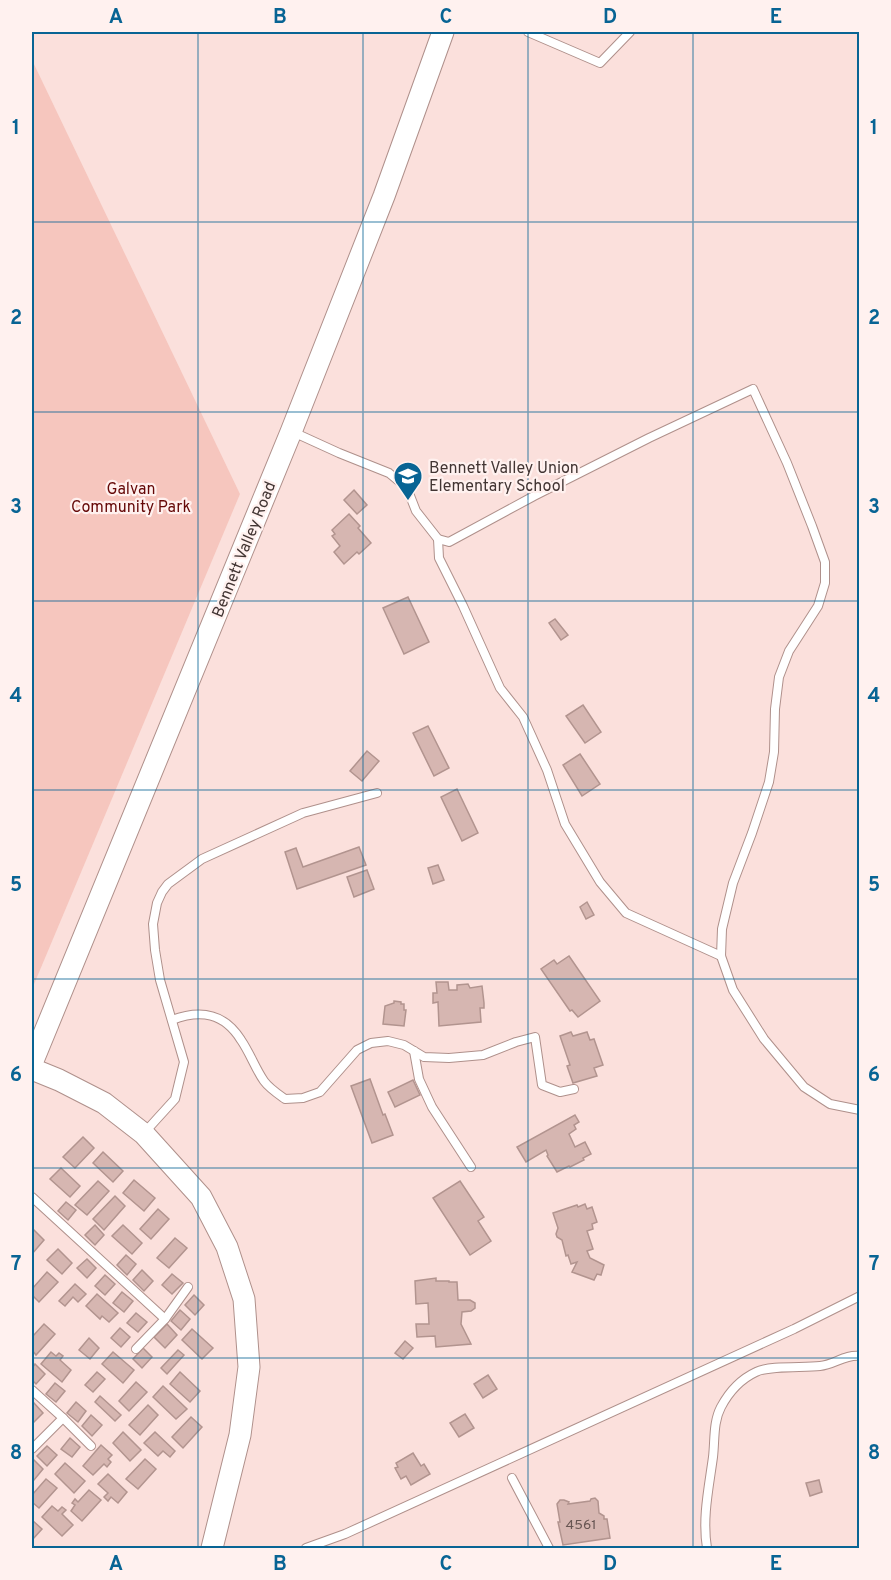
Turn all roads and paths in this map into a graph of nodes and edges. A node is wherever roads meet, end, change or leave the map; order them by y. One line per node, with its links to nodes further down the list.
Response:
1 (443, 32): 4 (street, Bennett Valley Road)
2 (528, 32): 3 (lane)
3 (630, 32)
4 (291, 432): 5 (lane); 10 (street, Bennett Valley Road)
5 (438, 539): 7 (lane); 7 (lane)
6 (377, 793): 8 (lane)
7 (721, 956): 13 (lane)
8 (172, 1020): 9 (lane); 14 (lane)
9 (414, 1051): 12 (lane); 15 (lane)
10 (32, 1063)
11 (32, 1069): 14 (street)
12 (574, 1089)
13 (860, 1110)
14 (144, 1134): 27 (street)
15 (471, 1167)
16 (32, 1197): 19 (lane)
17 (188, 1287): 19 (lane)
18 (860, 1296): 28 (lane)
19 (165, 1319): 20 (lane)
20 (136, 1349)
21 (860, 1356): 30 (lane)
22 (32, 1390): 23 (lane)
23 (63, 1418): 24 (lane); 25 (lane)
24 (91, 1446)
25 (32, 1449)
26 (513, 1478): 29 (lane)
27 (212, 1548)
28 (306, 1548)
29 (549, 1548)
30 (707, 1548)

